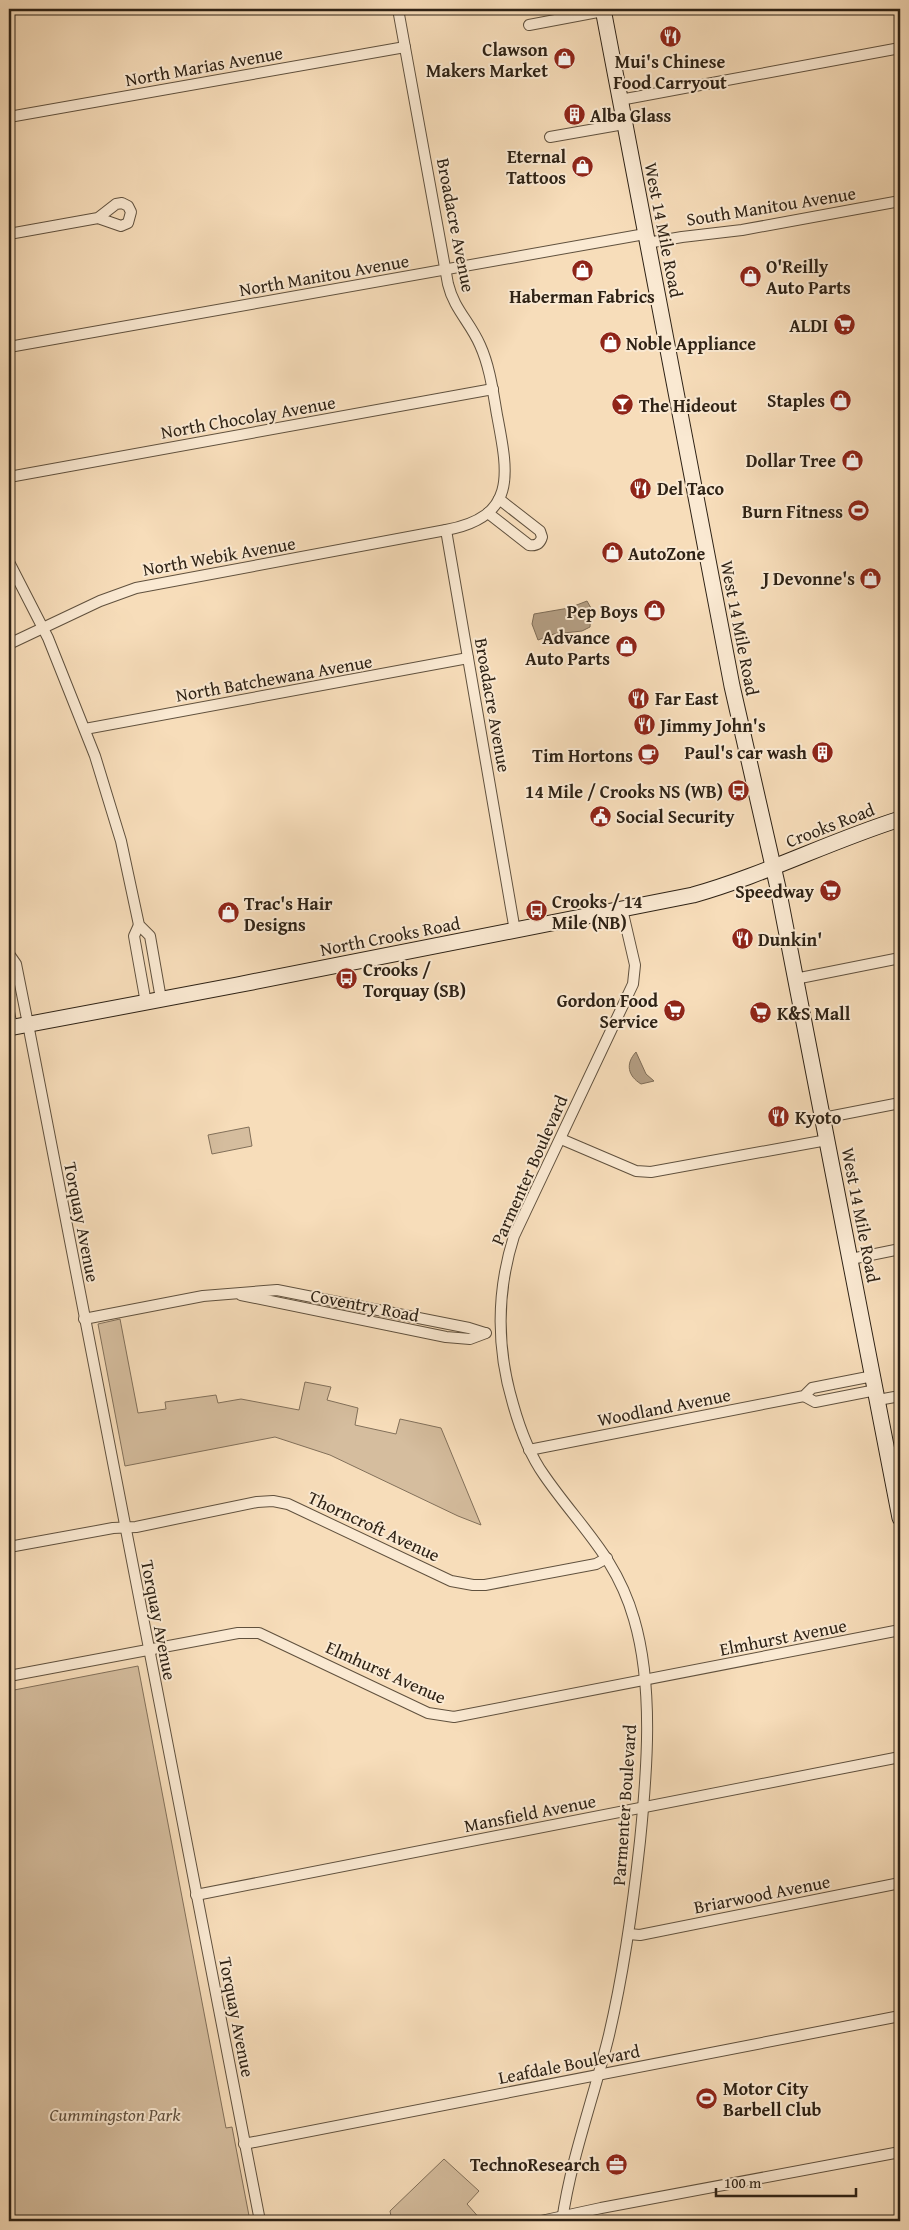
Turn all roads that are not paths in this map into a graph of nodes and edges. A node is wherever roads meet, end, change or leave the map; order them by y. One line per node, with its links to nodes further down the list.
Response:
1 (398, 9): 4 (street, Broadacre Avenue)
2 (603, 10): 3 (street); 6 (main road, West 14 Mile Road)
3 (529, 25)
4 (405, 47): 7 (street, North Marias Avenue); 14 (street, Broadacre Avenue)
5 (900, 48): 6 (street)
6 (620, 100): 8 (main road, West 14 Mile Road)
7 (9, 117)
8 (624, 124): 9 (street); 13 (main road, West 14 Mile Road)
9 (550, 138)
10 (900, 201): 13 (street, South Manitou Avenue)
11 (98, 218): 12 (street)
12 (9, 234)
13 (646, 238): 14 (street, North Manitou Avenue); 27 (main road, West 14 Mile Road)
14 (446, 270): 15 (street, North Manitou Avenue); 16 (street, Broadacre Avenue)
15 (9, 347)
16 (493, 389): 17 (street, North Chocolay Avenue); 18 (street, Broadacre Avenue)
17 (9, 478)
18 (499, 499): 19 (street, Broadacre Avenue); 19 (street)
19 (488, 513): 20 (street, Broadacre Avenue)
20 (446, 530): 22 (street, North Webik Avenue); 24 (street, Broadacre Avenue)
21 (9, 562): 22 (street)
22 (43, 628): 23 (street, North Webik Avenue); 25 (street)
23 (9, 644)
24 (468, 658): 25 (street, North Batchewana Avenue); 30 (street, Broadacre Avenue)
25 (85, 729): 29 (street)
26 (900, 819): 27 (main road, Crooks Road)
27 (774, 867): 28 (main road, North Crooks Road); 33 (main road, West 14 Mile Road)
28 (622, 909): 30 (main road, North Crooks Road); 41 (street, Parmenter Boulevard)
29 (139, 924): 34 (street); 35 (street)
30 (515, 931): 34 (main road, North Crooks Road)
31 (9, 954): 37 (street, Torquay Avenue)
32 (900, 958): 33 (street)
33 (795, 979): 40 (main road, West 14 Mile Road)
34 (162, 1000): 35 (main road, North Crooks Road)
35 (146, 1002): 37 (main road, North Crooks Road)
36 (9, 1012): 38 (street)
37 (28, 1024): 38 (main road, North Crooks Road); 45 (street, Torquay Avenue)
38 (10, 1027)
39 (900, 1104): 40 (street)
40 (823, 1118): 42 (main road, West 14 Mile Road)
41 (561, 1138): 42 (street); 46 (street, Parmenter Boulevard)
42 (827, 1140): 44 (main road, West 14 Mile Road)
43 (900, 1249): 44 (street)
44 (851, 1259): 47 (main road, West 14 Mile Road)
45 (84, 1319): 46 (street, Coventry Road); 52 (street, Torquay Avenue)
46 (499, 1332): 50 (street, Parmenter Boulevard)
47 (876, 1389): 48 (street, Woodland Avenue); 48 (street, Woodland Avenue); 49 (street, Woodland Avenue); 51 (main road, West 14 Mile Road)
48 (804, 1396): 50 (street, Woodland Avenue)
49 (900, 1396)
50 (529, 1450): 54 (street, Parmenter Boulevard)
51 (900, 1518)
52 (125, 1527): 53 (street, Thorncroft Avenue); 54 (street, Thorncroft Avenue); 56 (street, Torquay Avenue)
53 (9, 1547)
54 (607, 1558): 58 (street, Parmenter Boulevard)
55 (900, 1630): 58 (street, Elmhurst Avenue)
56 (148, 1650): 57 (street, Elmhurst Avenue); 58 (street, Elmhurst Avenue); 62 (street, Torquay Avenue)
57 (9, 1676)
58 (645, 1681): 60 (street, Parmenter Boulevard)
59 (900, 1757): 60 (street, Mansfield Avenue)
60 (643, 1807): 62 (street, Mansfield Avenue); 63 (street, Parmenter Boulevard)
61 (900, 1883): 63 (street, Briarwood Avenue)
62 (196, 1895): 66 (street, Torquay Avenue)
63 (629, 1934): 65 (street, Parmenter Boulevard)
64 (900, 2016): 65 (street, Leafdale Boulevard)
65 (598, 2075): 66 (street, Leafdale Boulevard); 68 (street, Parmenter Boulevard)
66 (244, 2144): 69 (street, Torquay Avenue)
67 (900, 2152): 68 (street)
68 (562, 2219): 70 (street)
69 (260, 2221)
70 (541, 2221)

